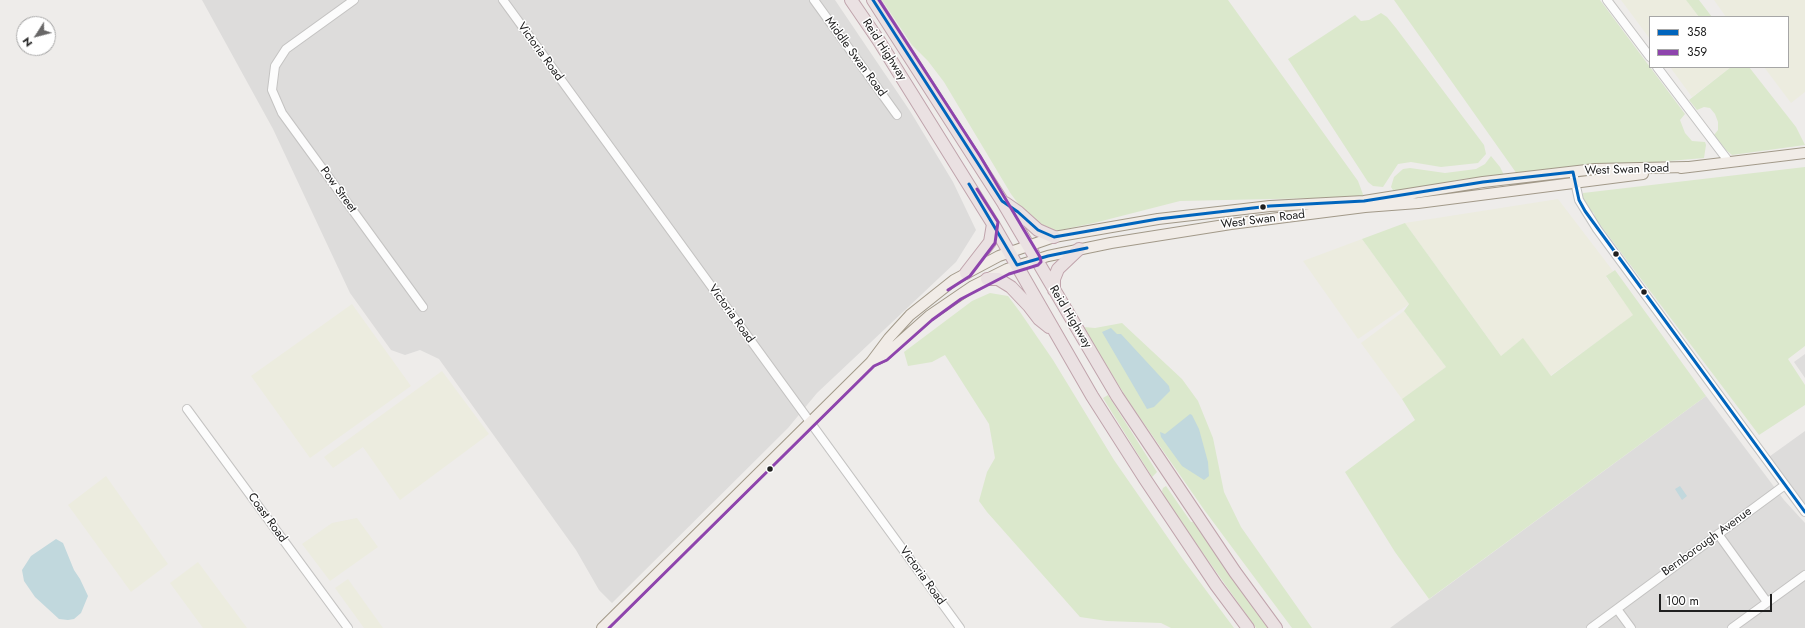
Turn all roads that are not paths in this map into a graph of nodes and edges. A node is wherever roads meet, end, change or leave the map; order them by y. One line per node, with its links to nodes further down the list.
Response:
1 (354, 0): 26 (street, Pow Street)
2 (503, 0): 30 (street, Victoria Road)
3 (814, 0): 9 (street, Middle Swan Road)
4 (851, 0): 16 (highway, Reid Highway)
5 (873, 0): 15 (highway, Reid Highway)
6 (1607, 0): 7 (street)
7 (1649, 56)
8 (1658, 68): 11 (street)
9 (897, 115)
10 (1805, 153): 11 (main road, West Swan Road)
11 (1729, 162): 12 (main road, West Swan Road)
12 (1687, 167): 13 (main road, West Swan Road); 14 (main road, West Swan Road)
13 (1574, 172): 14 (street); 17 (main road, West Swan Road)
14 (1576, 183): 19 (main road, West Swan Road); 31 (street)
15 (1002, 201): 17 (highway); 18 (highway, Reid Highway)
16 (993, 224): 20 (highway, Reid Highway); 23 (highway)
17 (1054, 237): 18 (main road, West Swan Road)
18 (1028, 246): 20 (main road, West Swan Road); 21 (highway, Reid Highway)
19 (1079, 249): 21 (main road, West Swan Road); 25 (highway)
20 (1009, 252): 22 (highway, Reid Highway); 23 (main road, West Swan Road)
21 (1036, 260): 22 (main road, West Swan Road); 25 (highway, Reid Highway)
22 (1017, 265): 24 (main road, West Swan Road); 27 (highway, Reid Highway)
23 (966, 273): 28 (main road, West Swan Road)
24 (987, 279): 27 (highway); 28 (main road, West Swan Road)
25 (1054, 290): 41 (highway, Reid Highway)
26 (423, 307)
27 (1054, 331): 40 (highway, Reid Highway)
28 (871, 362): 30 (main road, West Swan Road)
29 (187, 409): 37 (street, Coast Road)
30 (809, 422): 38 (main road, West Swan Road); 39 (street, Victoria Road)
31 (1785, 485): 32 (street); 33 (street, Bernborough Avenue)
32 (1805, 512)
33 (1718, 534): 35 (street); 36 (street, Bernborough Avenue)
34 (1805, 575): 35 (street)
35 (1767, 602): 44 (street)
36 (1617, 609): 42 (street, Bernborough Avenue); 43 (street)
37 (348, 628)
38 (602, 628)
39 (960, 628)
40 (1248, 628)
41 (1276, 628)
42 (1591, 628)
43 (1631, 628)
44 (1732, 628)

